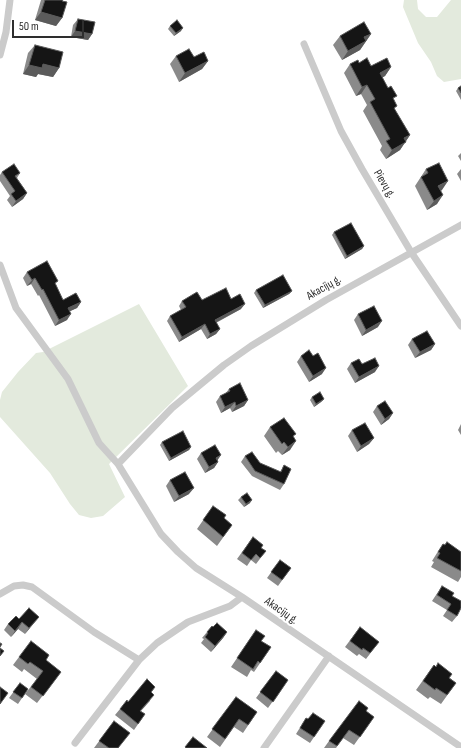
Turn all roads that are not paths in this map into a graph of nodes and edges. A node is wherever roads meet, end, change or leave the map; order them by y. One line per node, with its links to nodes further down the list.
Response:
1 (10, 0): 3 (street)
2 (304, 44): 5 (street, Pievų g.)
3 (0, 55)
4 (461, 225): 5 (street, Akacijų g.)
5 (412, 252): 7 (street, Pievų g.); 8 (street, Akacijų g.)
6 (0, 265): 8 (street, Akacijų g.)
7 (461, 326)
8 (118, 464): 10 (street, Akacijų g.)
9 (0, 594): 12 (street)
10 (242, 597): 11 (street, Akacijų g.); 12 (street)
11 (329, 656): 14 (street, Akacijų g.); 15 (street)
12 (139, 660): 13 (street)
13 (75, 743)
14 (461, 747)
15 (264, 748)

